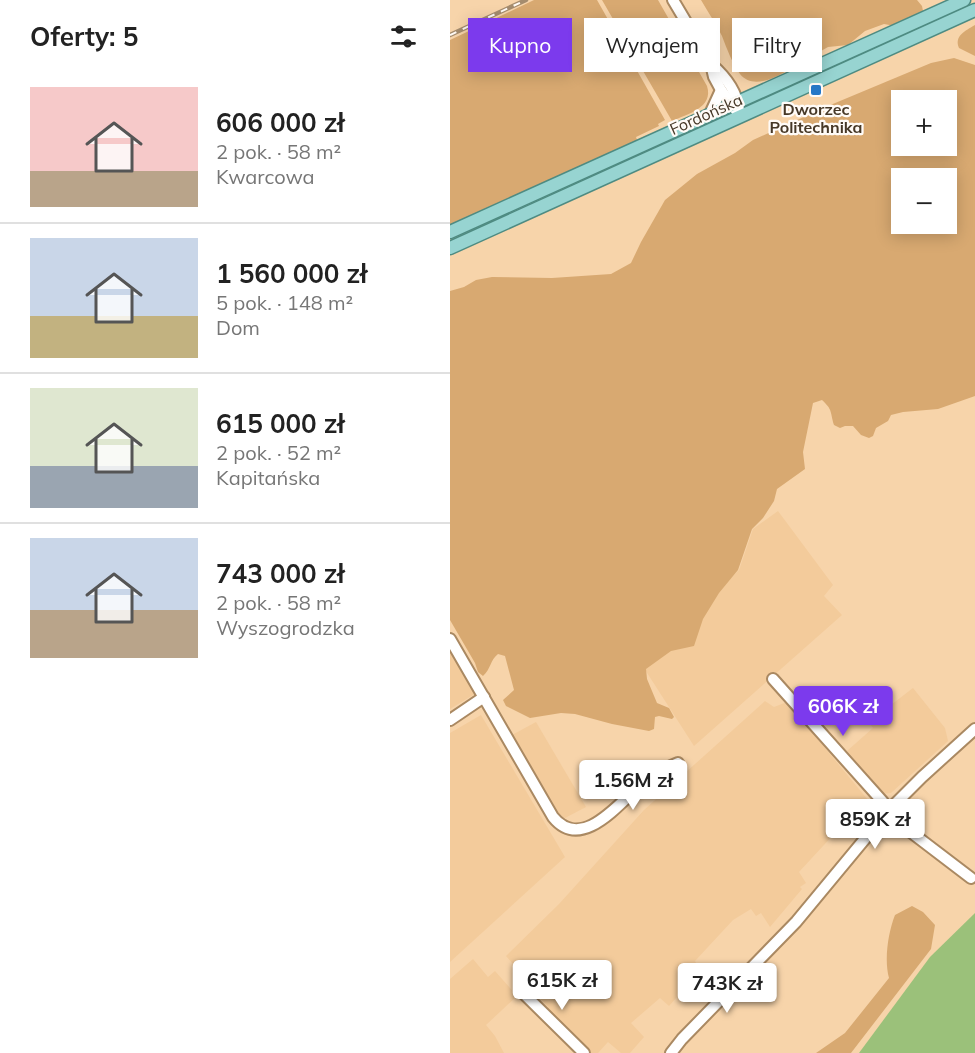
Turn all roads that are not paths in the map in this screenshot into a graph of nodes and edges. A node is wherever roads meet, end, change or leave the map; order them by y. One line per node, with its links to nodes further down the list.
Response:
1 (673, 0): 4 (street)
2 (964, 0): 8 (main road, Fordońska)
3 (975, 10): 10 (main road, Fordońska)
4 (684, 18)
5 (713, 72): 7 (street)
6 (720, 72): 8 (street)
7 (721, 90): 8 (street); 9 (street)
8 (735, 103): 9 (main road, Fordońska); 10 (street)
9 (710, 114): 11 (main road, Fordońska)
10 (740, 116): 12 (main road, Fordońska)
11 (450, 232)
12 (450, 248)
13 (450, 639): 15 (street)
14 (772, 682): 19 (street)
15 (484, 697): 16 (street); 18 (street)
16 (450, 720)
17 (975, 729): 19 (street)
18 (678, 763)
19 (888, 811): 20 (street); 23 (street)
20 (971, 878)
21 (520, 990): 22 (street)
22 (584, 1053)
23 (671, 1053)

